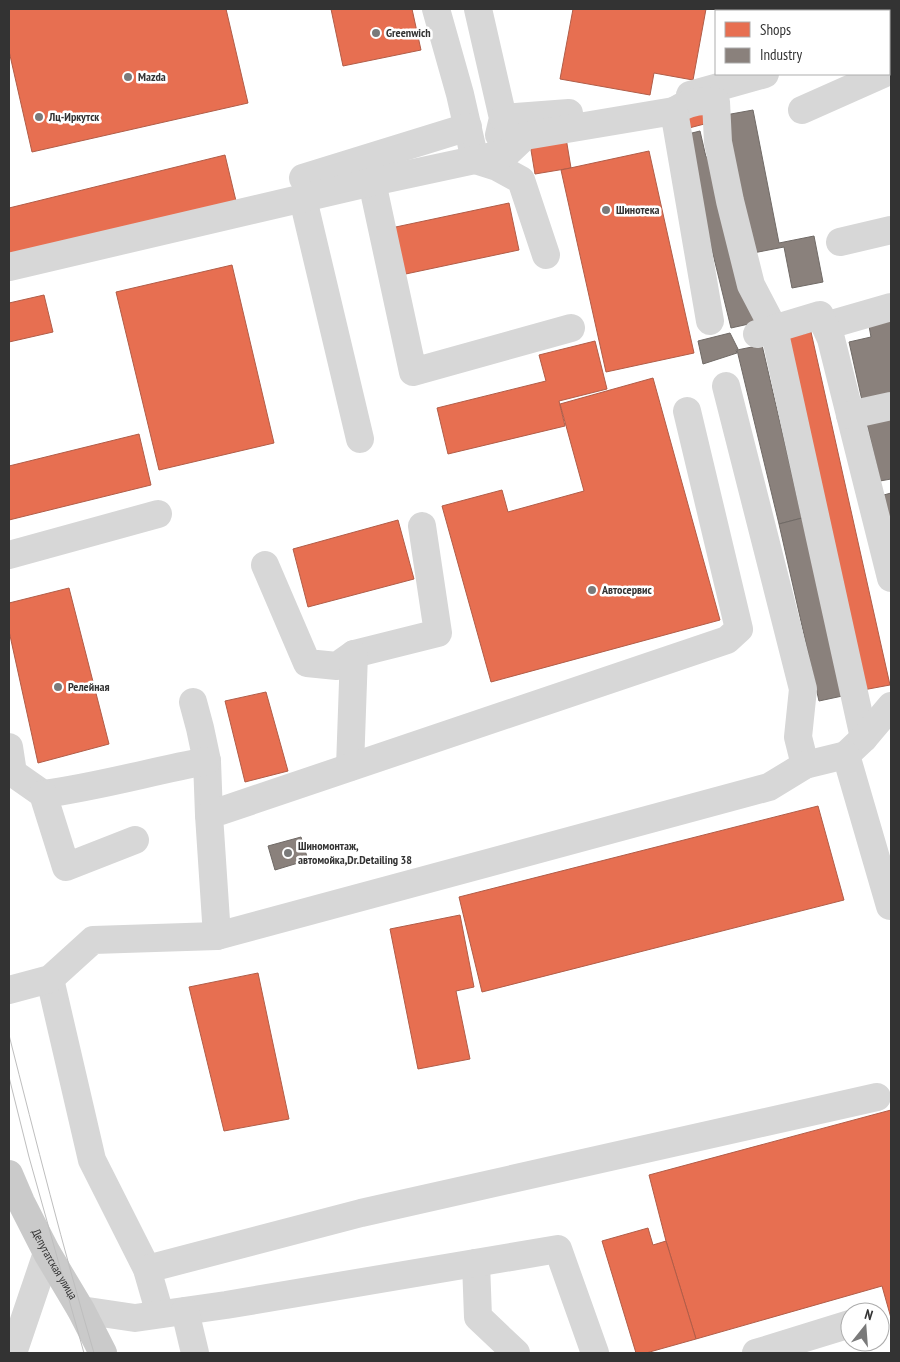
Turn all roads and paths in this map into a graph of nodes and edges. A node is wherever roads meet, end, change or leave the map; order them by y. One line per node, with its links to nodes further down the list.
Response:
1 (436, 9): 8 (lane)
2 (478, 9): 7 (lane)
3 (761, 75): 7 (lane)
4 (881, 75): 5 (lane)
5 (802, 110)
6 (674, 111): 9 (lane); 17 (lane); 20 (lane)
7 (503, 118): 9 (lane)
8 (468, 127): 9 (lane); 11 (lane)
9 (487, 157): 10 (lane); 14 (lane)
10 (372, 182): 11 (lane); 19 (lane)
11 (303, 188): 15 (lane); 25 (lane)
12 (891, 230): 13 (lane)
13 (840, 242)
14 (546, 255)
15 (9, 267)
16 (891, 307): 18 (lane)
17 (710, 321)
18 (825, 326): 20 (lane); 24 (lane)
19 (571, 328)
20 (765, 332): 35 (lane)
21 (726, 386): 38 (lane)
22 (891, 406): 24 (lane)
23 (687, 411): 39 (lane)
24 (850, 415): 26 (lane)
25 (360, 439)
26 (880, 490): 31 (lane)
27 (158, 514): 29 (lane)
28 (422, 526): 32 (lane)
29 (9, 555)
30 (265, 565): 32 (lane)
31 (891, 574)
32 (354, 654): 39 (lane)
33 (194, 702): 37 (lane)
34 (891, 706): 35 (lane)
35 (855, 746): 38 (lane); 43 (lane)
36 (9, 747): 40 (lane)
37 (207, 761): 40 (lane); 41 (lane)
38 (805, 765): 44 (lane)
39 (350, 767): 41 (lane)
40 (43, 794): 42 (lane)
41 (209, 814): 44 (lane)
42 (135, 840)
43 (890, 906)
44 (217, 936): 45 (lane)
45 (50, 979): 46 (lane); 51 (lane)
46 (9, 990)
47 (877, 1097): 51 (lane)
48 (9, 1174): 49 (main road, Депутатская улица)
49 (47, 1253): 52 (main road, Депутатская улица); 55 (lane)
50 (476, 1263): 53 (lane); 58 (lane); 59 (lane)
51 (147, 1269): 53 (lane)
52 (81, 1310): 53 (lane); 56 (main road, Депутатская улица)
53 (172, 1313): 57 (lane)
54 (840, 1327): 60 (lane)
55 (13, 1353)
56 (103, 1353)
57 (195, 1353)
58 (516, 1353)
59 (595, 1353)
60 (756, 1353)

